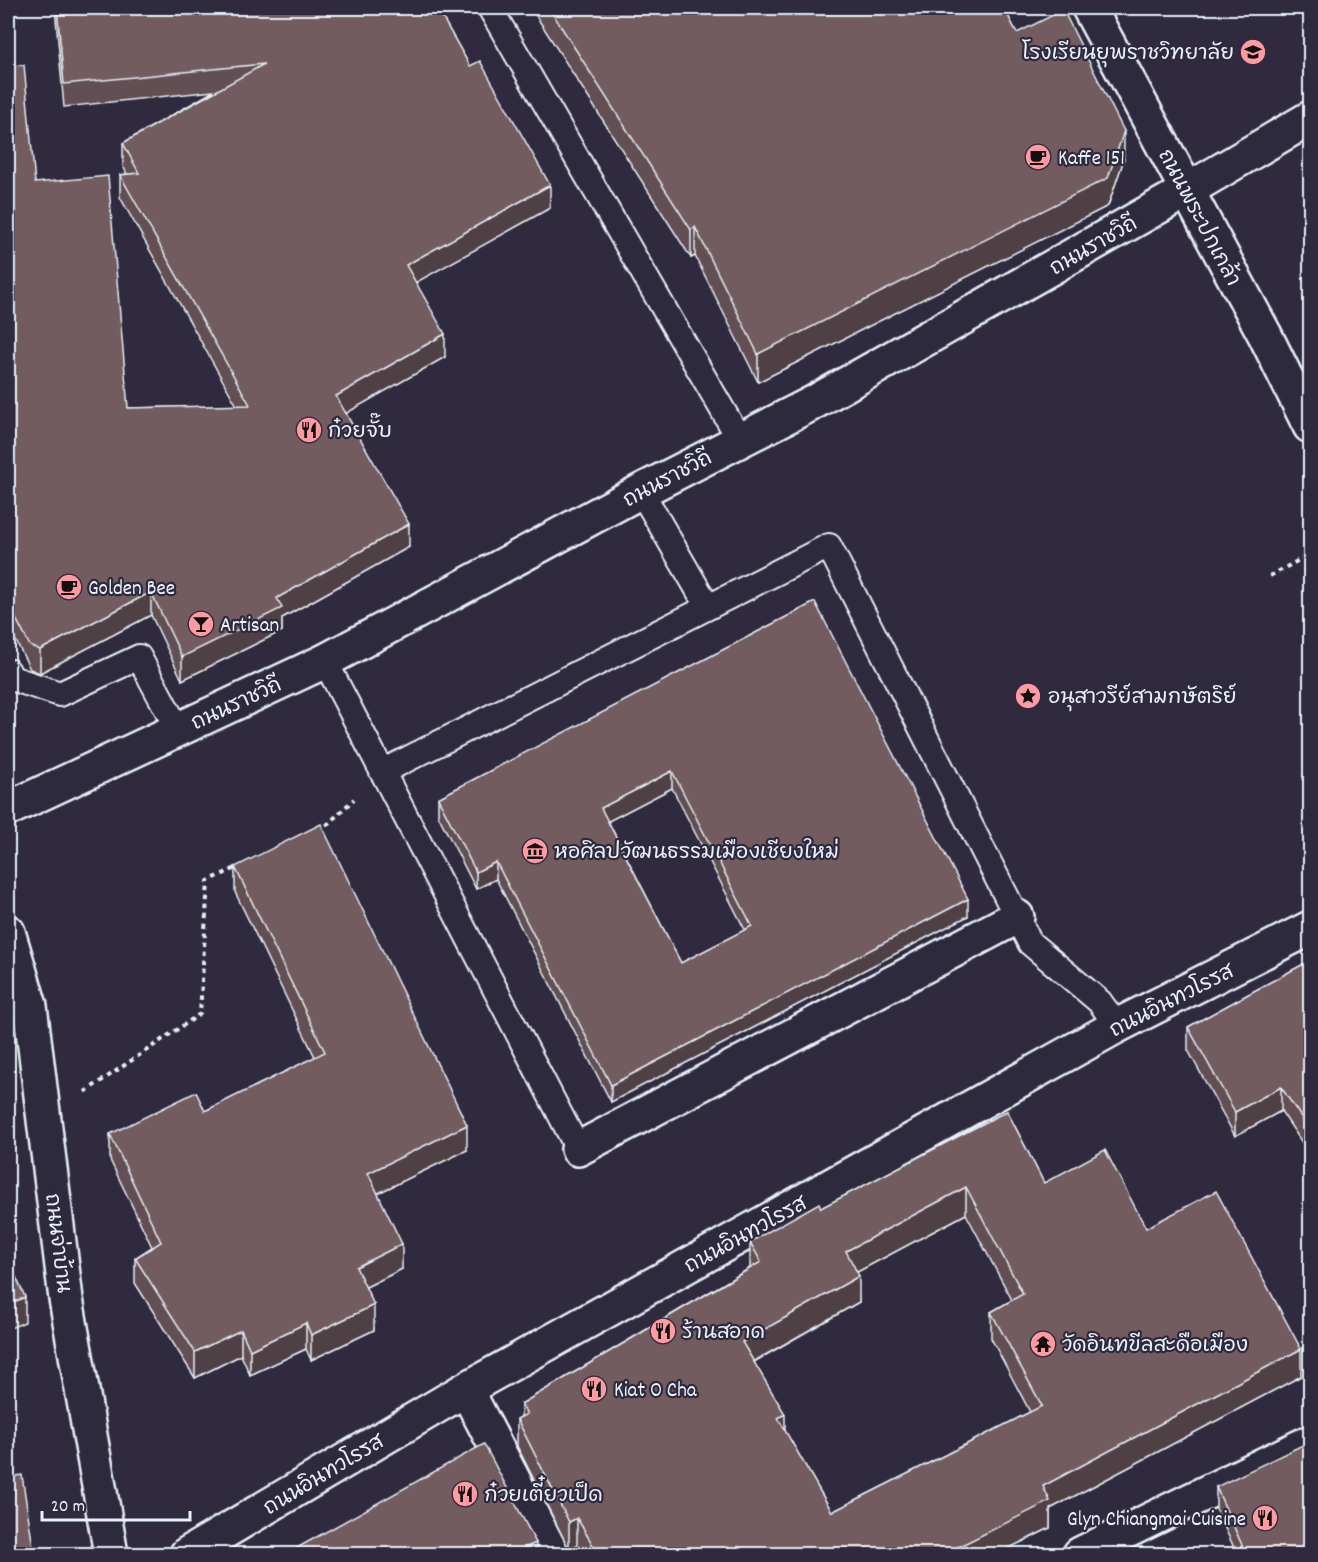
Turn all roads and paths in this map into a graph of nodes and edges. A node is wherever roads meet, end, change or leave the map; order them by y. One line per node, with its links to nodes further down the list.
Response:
1 (490, 8): 6 (lane)
2 (1089, 8): 4 (street, ถนนพระปกเกล้า)
3 (1311, 118): 4 (street, ถนนราชวิถี)
4 (1186, 191): 5 (street, ถนนพระปกเกล้า); 6 (street, ถนนราชวิถี)
5 (1311, 426)
6 (740, 440): 7 (street, ถนนราชวิถี)
7 (642, 491): 10 (lane); 11 (street, ถนนราชวิถี)
8 (1311, 554): 9 (path)
9 (1270, 576)
10 (708, 607): 14 (lane); 18 (lane)
11 (325, 661): 13 (street, ถนนราชวิถี); 14 (lane)
12 (8, 671): 13 (lane)
13 (178, 730): 15 (street, ถนนราชวิถี)
14 (382, 772): 16 (path); 23 (lane)
15 (8, 809)
16 (308, 834)
17 (248, 862): 22 (path)
18 (1017, 917): 21 (lane); 23 (street)
19 (1311, 928): 21 (street, ถนนอินทวโรรส)
20 (8, 932): 22 (street, ถนนจ่าบ้าน)
21 (1117, 1026): 24 (street, ถนนอินทวโรรส)
22 (44, 1113): 26 (street, ถนนจ่าบ้าน)
23 (578, 1149)
24 (466, 1389): 27 (street, ถนนอินทวโรรส); 28 (street)
25 (1311, 1442): 29 (street)
26 (111, 1554)
27 (187, 1554)
28 (552, 1554)
29 (1080, 1554)

